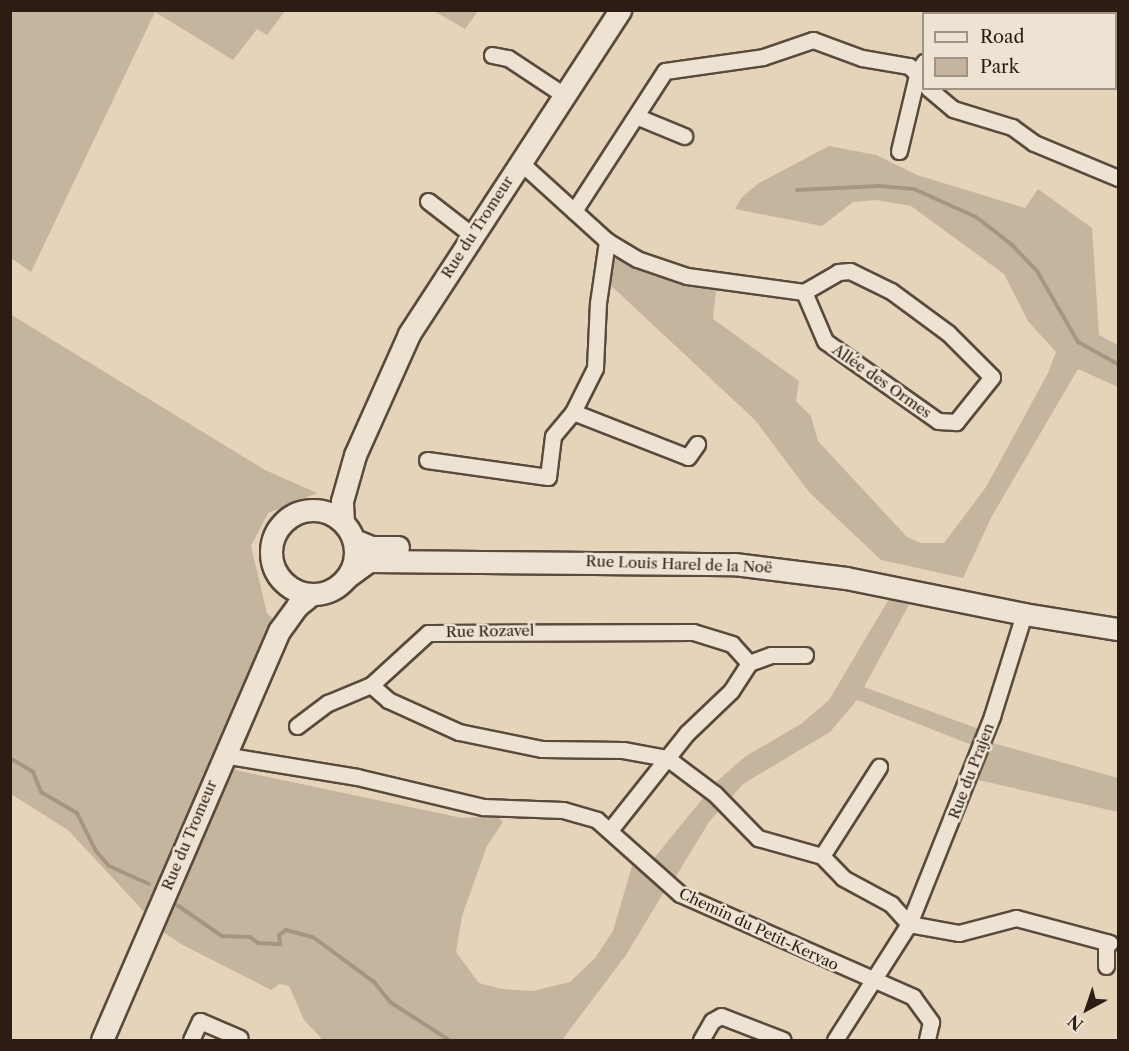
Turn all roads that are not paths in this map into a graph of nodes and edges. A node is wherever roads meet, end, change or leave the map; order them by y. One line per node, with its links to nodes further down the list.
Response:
1 (620, 10): 5 (main road, Rue du Tromeur)
2 (492, 55): 5 (street)
3 (922, 72): 6 (street); 8 (street)
4 (930, 90): 10 (street)
5 (564, 95): 9 (main road, Rue du Tromeur)
6 (638, 117): 7 (street); 12 (street)
7 (684, 136)
8 (899, 151)
9 (520, 162): 12 (street); 13 (main road, Rue du Tromeur)
10 (1119, 178)
11 (428, 201): 13 (street)
12 (574, 211): 14 (street)
13 (472, 235): 18 (main road, Rue du Tromeur)
14 (607, 241): 15 (street); 16 (street)
15 (804, 292): 15 (street, Allée des Ormes)
16 (573, 412): 17 (street); 19 (street)
17 (697, 444)
18 (355, 455): 20 (main road, Rue du Tromeur); 21 (main road, Rue du Tromeur)
19 (427, 460)
20 (316, 510): 21 (main road); 24 (main road)
21 (343, 522): 22 (main road)
22 (354, 540): 23 (main road); 27 (main road, Rue Louis Harel de la Noë)
23 (347, 577): 25 (main road); 26 (main road, Rue Louis Harel de la Noë)
24 (282, 580): 25 (main road); 29 (main road, Rue du Tromeur)
25 (312, 594): 29 (main road, Rue du Tromeur)
26 (1024, 614): 28 (main road, Rue Louis Harel de la Noë); 39 (street, Rue du Prajen)
27 (1119, 618)
28 (1119, 629)
29 (279, 631): 34 (main road, Rue du Tromeur)
30 (805, 654): 31 (street)
31 (748, 663): 32 (street, Rue Rozavel); 35 (street)
32 (371, 685): 33 (street, Rue Rozavel); 35 (street)
33 (297, 726)
34 (223, 755): 37 (street, Chemin du Petit-Kervao); 43 (main road, Rue du Tromeur)
35 (667, 758): 37 (street); 38 (street)
36 (879, 766): 38 (street)
37 (610, 830): 41 (street, Chemin du Petit-Kervao)
38 (822, 855): 39 (street)
39 (909, 924): 40 (street); 41 (street, Rue du Prajen)
40 (1106, 966)
41 (871, 980): 47 (street, Rue du Prajen); 48 (street, Chemin du Petit-Kervao)
42 (240, 1038): 44 (street)
43 (102, 1041)
44 (191, 1041)
45 (700, 1041): 46 (street)
46 (783, 1041)
47 (835, 1041)
48 (927, 1041)

